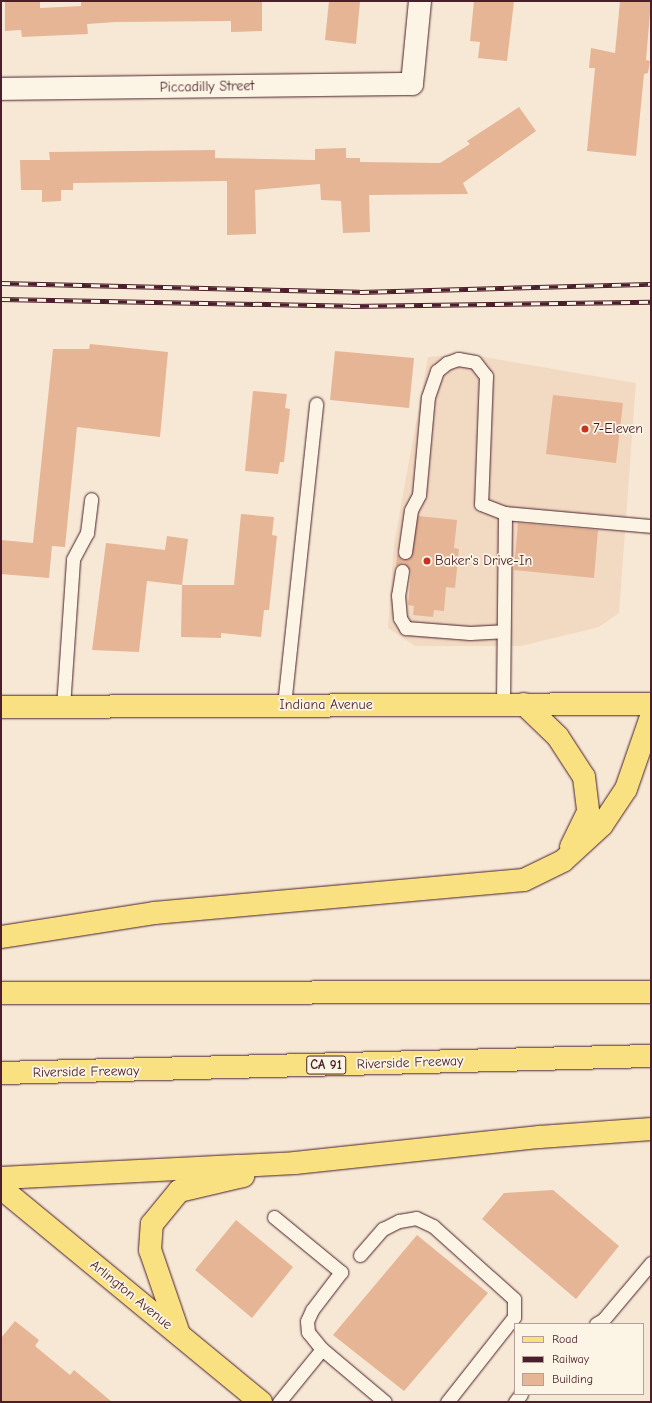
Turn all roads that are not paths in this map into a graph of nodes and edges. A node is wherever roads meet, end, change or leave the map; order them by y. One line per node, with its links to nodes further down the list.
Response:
1 (420, 1): 2 (street, Piccadilly Street)
2 (1, 89)
3 (316, 404): 12 (lane)
4 (91, 499): 14 (lane)
5 (505, 513): 6 (lane); 7 (lane); 9 (lane)
6 (651, 526)
7 (405, 552)
8 (402, 571): 9 (lane)
9 (504, 631): 10 (lane)
10 (514, 704): 11 (main road, Indiana Avenue); 12 (main road, Indiana Avenue); 16 (main road)
11 (651, 704)
12 (284, 705): 14 (main road, Indiana Avenue)
13 (1, 707): 14 (main road, Indiana Avenue)
14 (62, 707)
15 (651, 717): 16 (main road)
16 (563, 861): 17 (main road)
17 (1, 937)
18 (651, 992): 19 (main road)
19 (1, 993)
20 (651, 1056): 21 (main road, Riverside Freeway / CA 91)
21 (1, 1073)
22 (651, 1129): 23 (main road)
23 (295, 1163): 24 (main road); 30 (main road)
24 (1, 1178)
25 (1, 1188): 30 (main road, Arlington Avenue)
26 (274, 1217): 31 (lane)
27 (360, 1255): 35 (lane)
28 (651, 1263): 29 (lane)
29 (598, 1323)
30 (179, 1334): 32 (main road, Arlington Avenue)
31 (322, 1350): 33 (lane); 34 (lane)
32 (261, 1402)
33 (279, 1402)
34 (385, 1402)
35 (447, 1402)

